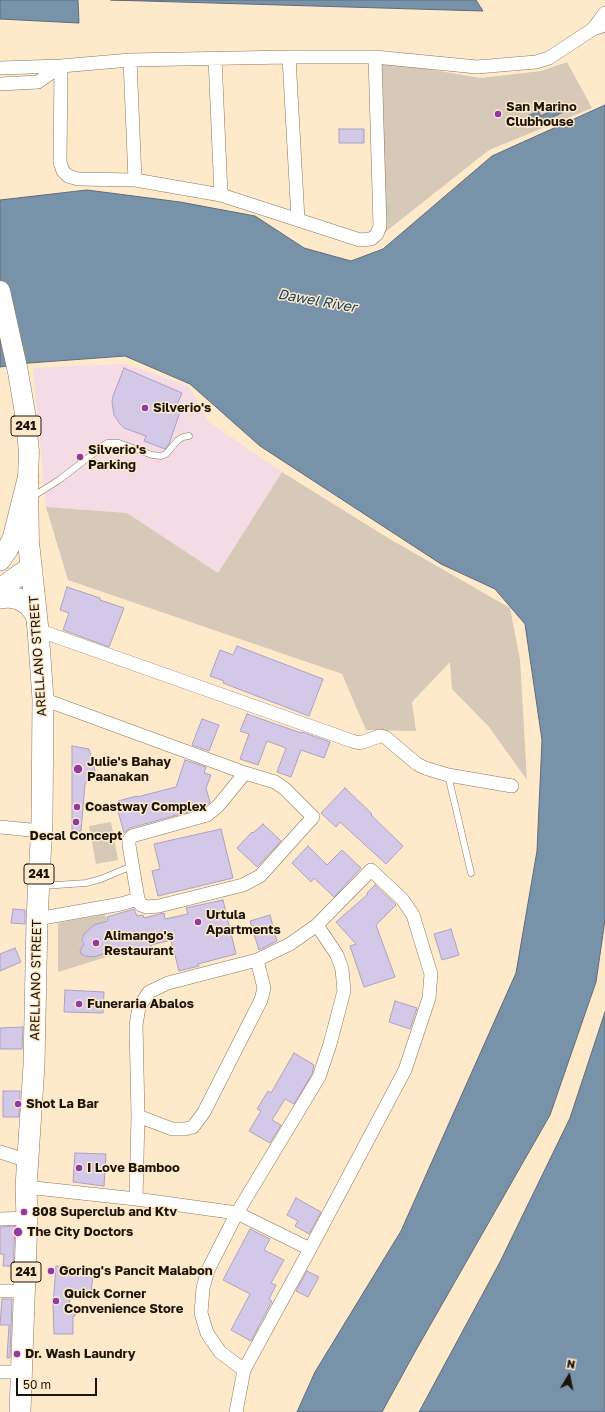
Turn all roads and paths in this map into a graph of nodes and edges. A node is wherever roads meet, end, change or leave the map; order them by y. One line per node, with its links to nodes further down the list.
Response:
1 (605, 13): 2 (street)
2 (599, 27): 4 (street)
3 (289, 57): 4 (street); 5 (street); 12 (street)
4 (375, 57): 12 (street)
5 (215, 58): 6 (street); 11 (street)
6 (130, 60): 7 (street); 10 (street)
7 (61, 66): 8 (street); 9 (street); 10 (street)
8 (0, 68)
9 (0, 84)
10 (135, 180): 11 (street)
11 (221, 195): 12 (street)
12 (298, 220)
13 (0, 291): 15 (main road, 241)
14 (189, 436): 15 (lane)
15 (28, 489): 16 (main road, 241); 17 (highway)
16 (30, 557): 18 (highway); 19 (highway); 21 (highway, ARELLANO STREET / 241)
17 (0, 560)
18 (0, 572)
19 (0, 589)
20 (0, 598): 21 (highway)
21 (37, 623): 22 (highway, ARELLANO STREET / 241); 24 (street)
22 (43, 699): 23 (street); 27 (highway, ARELLANO STREET / 241)
23 (245, 773): 28 (street); 31 (street)
24 (448, 775): 25 (street); 29 (lane)
25 (512, 786)
26 (0, 827): 27 (street)
27 (41, 831): 30 (highway, ARELLANO STREET / 241)
28 (132, 866): 30 (lane); 31 (street)
29 (471, 873)
30 (38, 886): 32 (highway, ARELLANO STREET / 241)
31 (138, 899): 32 (street)
32 (37, 918): 37 (highway, ARELLANO STREET / 241)
33 (317, 926): 34 (street); 40 (street); 43 (street)
34 (257, 960): 35 (street); 35 (street)
35 (138, 1116): 39 (street)
36 (0, 1152): 37 (street)
37 (28, 1161): 38 (highway, ARELLANO STREET / 241)
38 (26, 1187): 39 (street); 42 (highway, ARELLANO STREET / 241)
39 (136, 1199): 40 (street)
40 (236, 1213): 43 (street); 46 (street)
41 (0, 1218): 42 (street)
42 (27, 1218): 45 (highway, ARELLANO STREET / 241)
43 (310, 1249): 46 (street)
44 (0, 1291): 45 (street)
45 (25, 1291): 48 (highway, ARELLANO STREET / 241)
46 (244, 1370): 50 (street)
47 (0, 1372): 48 (street)
48 (21, 1372): 49 (highway, ARELLANO STREET / 241)
49 (20, 1412)
50 (236, 1412)

